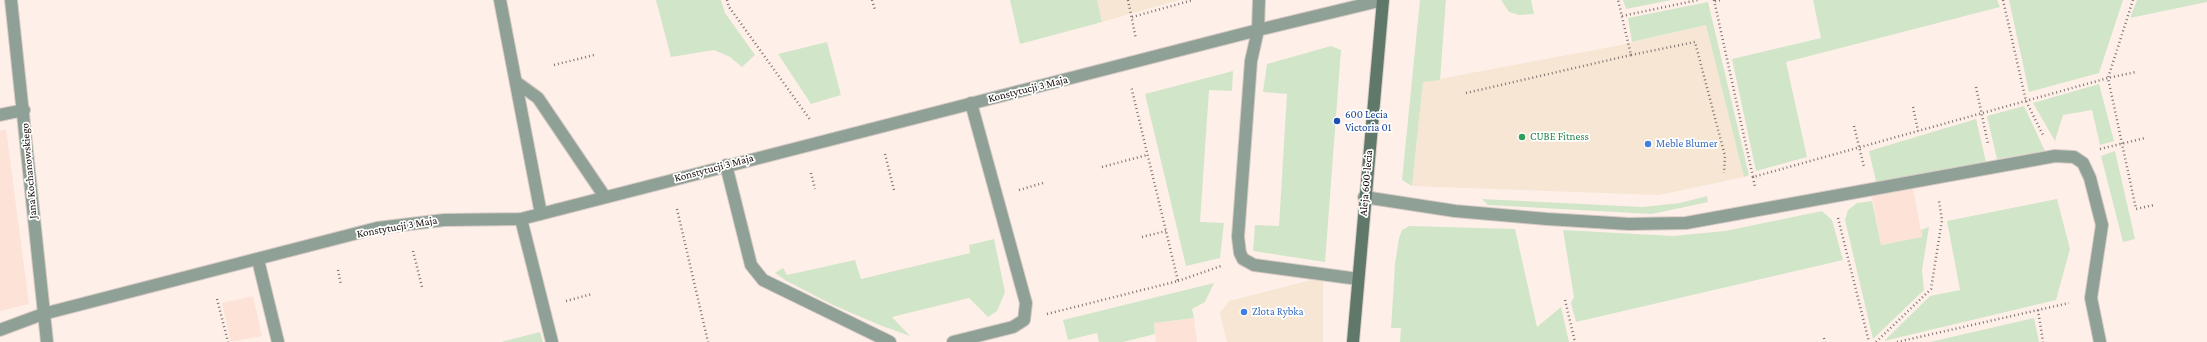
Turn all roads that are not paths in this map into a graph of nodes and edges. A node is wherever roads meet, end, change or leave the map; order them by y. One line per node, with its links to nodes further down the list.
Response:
1 (11, 0): 8 (street, Jana Kochanowskiego)
2 (500, 0): 6 (street)
3 (1259, 0): 5 (street)
4 (1383, 0): 5 (street, Konstytucji 3 Maja); 12 (main road, Aleja 600-lecia)
5 (1258, 30): 7 (street, Konstytucji 3 Maja); 16 (street)
6 (516, 82): 11 (street); 13 (street)
7 (971, 103): 10 (street, Konstytucji 3 Maja); 23 (street)
8 (24, 110): 9 (street); 17 (street, Jana Kochanowskiego)
9 (0, 115)
10 (726, 165): 11 (street, Konstytucji 3 Maja); 22 (street)
11 (605, 197): 13 (street, Konstytucji 3 Maja)
12 (1364, 197): 16 (main road, Aleja 600-lecia); 25 (street)
13 (541, 214): 14 (street, Konstytucji 3 Maja)
14 (521, 219): 15 (street, Konstytucji 3 Maja); 21 (street)
15 (258, 260): 17 (street, Konstytucji 3 Maja); 20 (street)
16 (1358, 279): 24 (main road, Aleja 600-lecia)
17 (43, 314): 18 (street, Konstytucji 3 Maja); 19 (street, Jana Kochanowskiego)
18 (0, 330)
19 (47, 342)
20 (278, 342)
21 (552, 342)
22 (890, 342)
23 (953, 342)
24 (1353, 342)
25 (2100, 342)

